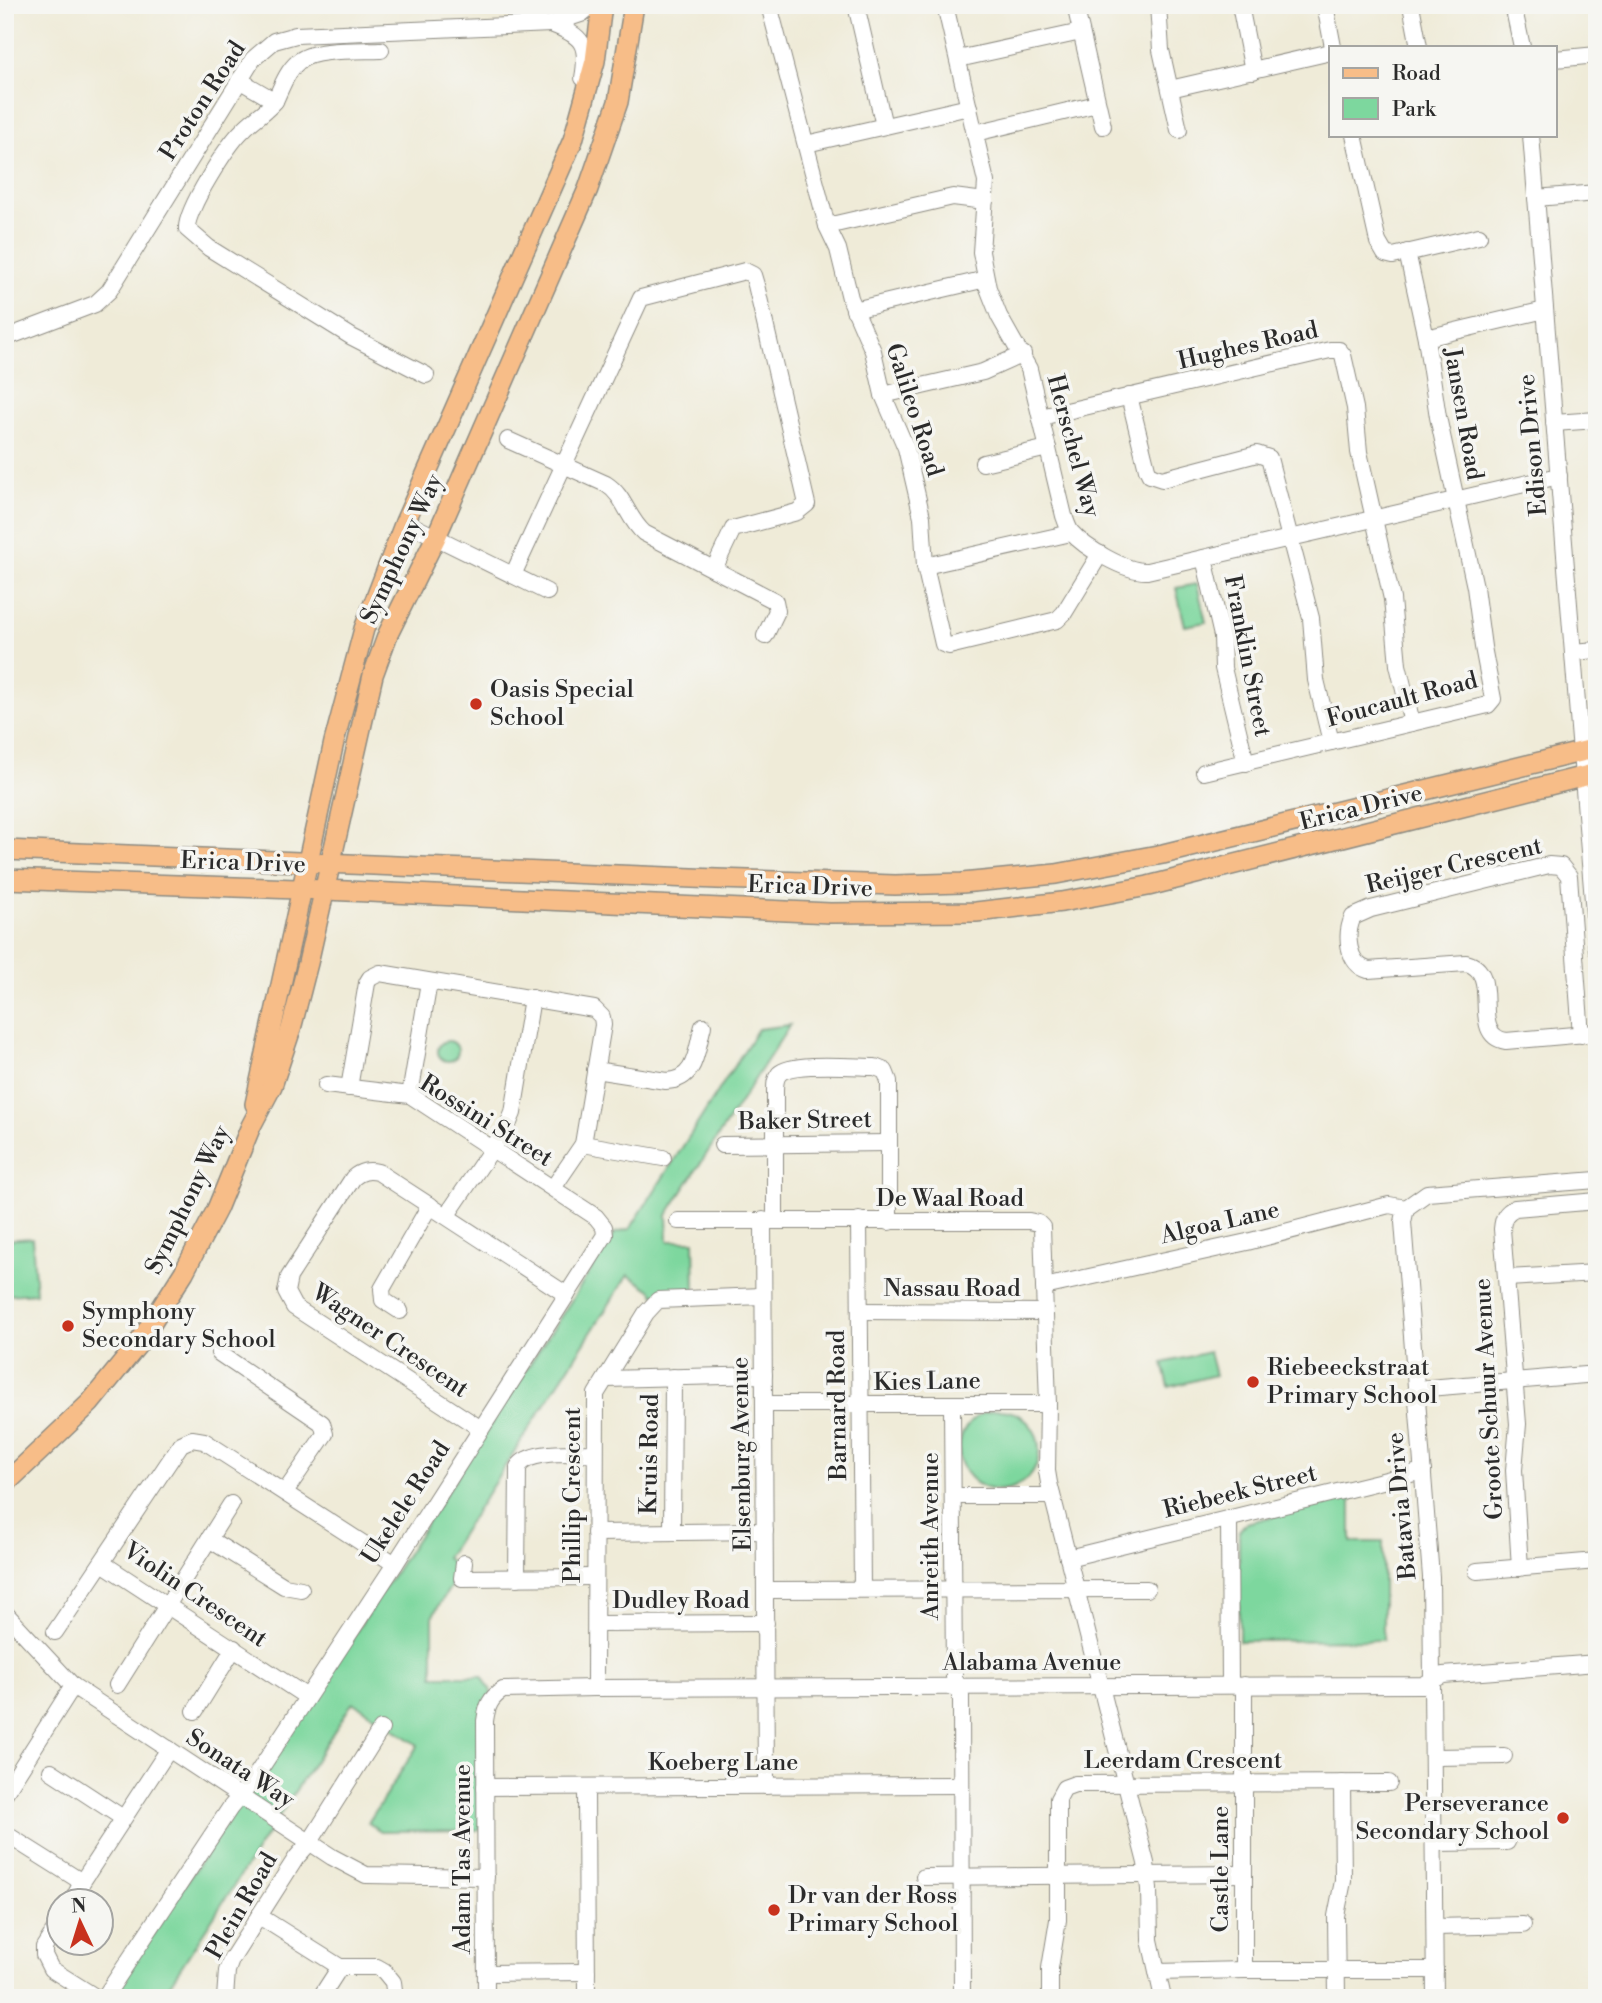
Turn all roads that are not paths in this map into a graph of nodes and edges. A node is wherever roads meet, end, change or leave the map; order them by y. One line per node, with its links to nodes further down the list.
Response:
1 (593, 5): 13 (street, Proton Road)
2 (602, 5): 41 (main road, Symphony Way)
3 (634, 5): 64 (main road, Symphony Way)
4 (769, 5): 35 (street, Galileo Road)
5 (856, 5): 30 (street)
6 (945, 5): 21 (street, Herschel Way)
7 (1075, 5): 14 (street)
8 (1158, 5): 25 (street)
9 (1240, 5): 23 (street)
10 (1325, 5): 15 (street)
11 (1411, 5): 16 (street)
12 (1513, 5): 17 (street)
13 (551, 24): 24 (street, Proton Road); 41 (street)
14 (1081, 32): 21 (street); 27 (street)
15 (1332, 46)
16 (1419, 46)
17 (1522, 46)
18 (381, 50): 26 (street)
19 (1329, 50): 23 (street)
20 (1597, 55): 22 (street)
21 (958, 59): 28 (street, Herschel Way)
22 (1556, 59)
23 (1253, 71): 25 (street)
24 (239, 80): 26 (street); 46 (street, Proton Road)
25 (1170, 89): 31 (street)
26 (275, 101): 49 (street)
27 (1097, 104): 29 (street); 32 (street)
28 (969, 107): 30 (street); 32 (street, Herschel Way)
29 (1103, 126)
30 (884, 127): 35 (street)
31 (1179, 130)
32 (975, 133): 38 (street, Herschel Way)
33 (1354, 136): 42 (street)
34 (1531, 136): 37 (street, Edison Drive)
35 (806, 144): 39 (street, Galileo Road)
36 (1597, 193): 37 (street)
37 (1536, 198): 45 (street, Edison Drive)
38 (985, 201): 39 (street); 43 (street, Herschel Way)
39 (827, 226): 44 (street, Galileo Road)
40 (1479, 236): 42 (street)
41 (527, 242): 62 (main road, Symphony Way)
42 (1407, 252): 47 (street)
43 (986, 279): 44 (street); 48 (street, Herschel Way)
44 (854, 310): 50 (street, Galileo Road)
45 (1545, 310): 47 (street); 54 (street, Edison Drive)
46 (5, 338)
47 (1426, 338): 60 (street, Jansen Road)
48 (1023, 354): 50 (street); 52 (street, Herschel Way)
49 (426, 375)
50 (883, 395): 68 (street, Galileo Road)
51 (1129, 396): 52 (street, Hughes Road); 61 (street, Hughes Road); 65 (street)
52 (1041, 417): 56 (street, Herschel Way)
53 (1597, 420): 54 (street)
54 (1554, 423): 59 (street, Edison Drive)
55 (508, 440): 58 (street)
56 (1048, 448): 57 (street); 63 (street, Herschel Way)
57 (983, 463)
58 (564, 466): 69 (street); 69 (street); 70 (street)
59 (1559, 476): 60 (street, Herschel Way); 74 (street, Edison Drive)
60 (1456, 498): 61 (street, Herschel Way); 75 (street, Foucault Road)
61 (1374, 518): 65 (street, Herschel Way); 75 (street)
62 (405, 522): 64 (street); 82 (main road, Symphony Way)
63 (1071, 533): 66 (street, Herschel Way); 68 (street)
64 (436, 537): 70 (street); 83 (main road, Symphony Way)
65 (1292, 537): 67 (street, Herschel Way); 76 (street)
66 (1100, 554): 67 (street, Herschel Way); 68 (street, Galileo Road)
67 (1204, 558): 78 (street, Franklin Street)
68 (925, 566)
69 (714, 569): 72 (street)
70 (513, 575): 71 (street)
71 (547, 592)
72 (765, 636)
73 (1597, 650): 74 (street)
74 (1573, 652): 77 (street, Edison Drive)
75 (1412, 723): 76 (street, Foucault Road)
76 (1331, 742): 78 (street, Foucault Road)
77 (1589, 750): 80 (street, Edison Drive); 83 (main road, Erica Drive)
78 (1246, 763): 79 (street, Foucault Road)
79 (1205, 772)
80 (1590, 775): 86 (main road, Erica Drive); 87 (street, Edison Drive)
81 (5, 850): 82 (main road, Erica Drive)
82 (307, 862): 83 (main road, Erica Drive); 85 (main road, Symphony Way)
83 (331, 863): 86 (main road, Symphony Way)
84 (12, 878): 85 (main road, Erica Drive)
85 (302, 890): 86 (main road, Erica Drive); 96 (main road, Symphony Way)
86 (325, 890): 96 (main road, Symphony Way)
87 (1597, 950)
88 (429, 982): 89 (street); 94 (street); 95 (street)
89 (532, 998): 92 (street); 101 (street)
90 (703, 1026): 92 (street)
91 (1589, 1034): 91 (street, Reijger Crescent)
92 (595, 1070): 98 (street)
93 (326, 1085): 94 (street, Rossini Street)
94 (349, 1088): 95 (street, Rossini Street)
95 (410, 1096): 101 (street, Rossini Street)
96 (251, 1126): 136 (main road, Symphony Way)
97 (888, 1143): 100 (street, Baker Street); 100 (street, Elsenburg Avenue); 112 (street)
98 (583, 1144): 102 (street); 104 (street)
99 (722, 1145): 100 (street, Baker Street)
100 (775, 1146): 110 (street, Elsenburg Avenue)
101 (491, 1149): 104 (street, Rossini Street); 108 (street)
102 (663, 1158)
103 (1597, 1180): 107 (street)
104 (553, 1188): 113 (street, Rossini Street)
105 (1597, 1201): 115 (street, Groote Schuur Avenue)
106 (430, 1205): 108 (street, Wagner Crescent); 119 (street); 133 (street, Wagner Crescent)
107 (1406, 1208): 116 (street, Algoa Lane); 128 (street, Batavia Drive)
108 (447, 1215): 117 (street, Wagner Crescent)
109 (859, 1220): 110 (street, De Waal Road); 112 (street, De Waal Road); 120 (street, Barnard Road)
110 (769, 1221): 111 (street, De Waal Road); 118 (street, Elsenburg Avenue)
111 (678, 1222)
112 (889, 1222): 116 (street, De Waal Road)
113 (606, 1232): 117 (street, Ukelele Road)
114 (1597, 1273): 115 (street)
115 (1507, 1278): 127 (street, Groote Schuur Avenue)
116 (1044, 1287): 121 (street, De Waal Road)
117 (567, 1295): 133 (street, Ukelele Road)
118 (763, 1296): 124 (street, Elsenburg Avenue); 126 (street, Phillip Crescent)
119 (400, 1311)
120 (860, 1311): 121 (street, Nassau Road); 131 (street, Barnard Road)
121 (1044, 1312): 130 (street, De Waal Road)
122 (219, 1353): 137 (street)
123 (1597, 1374): 127 (street)
124 (764, 1375): 125 (street); 129 (street, Elsenburg Avenue)
125 (673, 1377): 126 (street); 143 (street, Kruis Road)
126 (606, 1379): 134 (street, Phillip Crescent)
127 (1514, 1381): 128 (street); 151 (street, Groote Schuur Avenue)
128 (1416, 1389): 135 (street, Batavia Drive)
129 (764, 1404): 131 (street, Kies Lane); 142 (street, Elsenburg Avenue)
130 (1048, 1404): 132 (street, Kies Lane); 139 (street, De Waal Road)
131 (861, 1405): 132 (street, Kies Lane); 157 (street, Barnard Road)
132 (952, 1405): 138 (street, Anreith Avenue)
133 (481, 1429): 150 (street, Ukelele Road)
134 (594, 1453): 144 (street, Phillip Crescent); 154 (street)
135 (1423, 1471): 141 (street, Riebeek Street); 168 (street, Batavia Drive)
136 (5, 1484)
137 (285, 1492): 148 (street, Violin Crescent); 150 (street, Violin Crescent)
138 (953, 1496): 139 (street); 158 (street, Anreith Avenue)
139 (1052, 1496): 146 (street, De Waal Road)
140 (231, 1504): 145 (street)
141 (1229, 1518): 146 (street, Riebeek Street); 170 (street, Castle Lane)
142 (765, 1531): 143 (street); 160 (street, Elsenburg Avenue)
143 (671, 1532): 144 (street)
144 (595, 1533): 153 (street, Phillip Crescent)
145 (209, 1539): 156 (street); 161 (street)
146 (1068, 1558): 155 (street, De Waal Road)
147 (1597, 1561): 151 (street)
148 (102, 1563): 161 (street, Violin Crescent); 165 (street)
149 (464, 1563): 154 (street)
150 (395, 1564): 176 (street, Ukelele Road)
151 (1520, 1568): 152 (street)
152 (1476, 1571)
153 (595, 1577): 154 (street); 164 (street, Phillip Crescent)
154 (517, 1578)
155 (1076, 1587): 158 (street); 159 (street); 173 (street, De Waal Road)
156 (301, 1589)
157 (862, 1589): 158 (street); 160 (street)
158 (954, 1589): 172 (street, Anreith Avenue)
159 (1147, 1589)
160 (766, 1590): 163 (street, Elsenburg Avenue)
161 (167, 1605): 166 (street, Violin Crescent); 169 (street)
162 (5, 1613): 171 (street, Sonata Way)
163 (766, 1623): 164 (street, Dudley Road); 174 (street, Elsenburg Avenue)
164 (596, 1624): 175 (street, Phillip Crescent)
165 (55, 1632)
166 (234, 1648): 176 (street, Violin Crescent); 177 (street)
167 (1597, 1663): 168 (street, Alabama Avenue)
168 (1434, 1680): 170 (street, Alabama Avenue); 182 (street, Batavia Drive)
169 (117, 1685)
170 (1237, 1685): 173 (street, Alabama Avenue); 184 (street, Castle Lane)
171 (73, 1686): 180 (street, Sonata Way); 192 (street)
172 (957, 1686): 173 (street, Alabama Avenue); 174 (street, Alabama Avenue); 188 (street, Anreith Avenue)
173 (1102, 1686): 187 (street, De Waal Road)
174 (766, 1687): 175 (street, Alabama Avenue); 189 (street, Elsenburg Avenue)
175 (595, 1688): 178 (street, Alabama Avenue)
176 (307, 1697): 193 (street, Ukelele Road)
177 (195, 1711)
178 (485, 1721): 190 (street, Adam Tas Avenue)
179 (381, 1729): 196 (street, Plein Road)
180 (169, 1749): 193 (street, Sonata Way); 194 (street)
181 (1504, 1756): 182 (street)
182 (1434, 1757): 197 (street, Batavia Drive)
183 (51, 1771): 194 (street)
184 (1244, 1783): 185 (street, Leerdam Crescent); 187 (street, Leerdam Crescent); 199 (street, Castle Lane)
185 (1342, 1783): 186 (street, Leerdam Crescent); 213 (street)
186 (1390, 1783)
187 (1126, 1784): 200 (street, Leerdam Crescent); 201 (street, De Waal Road)
188 (961, 1785): 189 (street, Koeberg Lane); 204 (street, Anreith Avenue)
189 (766, 1786): 191 (street, Koeberg Lane)
190 (485, 1787): 191 (street, Koeberg Lane); 202 (street, Adam Tas Avenue)
191 (586, 1787): 215 (street)
192 (5, 1793)
193 (240, 1796): 196 (street, Sonata Way); 219 (street, Ukelele Road)
194 (123, 1818): 205 (street)
195 (9, 1836): 205 (street)
196 (310, 1842): 202 (street, Sonata Way); 207 (street, Plein Road)
197 (1434, 1843): 198 (street); 209 (street, Batavia Drive)
198 (1507, 1843)
199 (1244, 1874): 201 (street); 212 (street, Castle Lane)
200 (1057, 1876): 201 (street); 204 (street); 226 (street, Leerdam Crescent)
201 (1148, 1876): 216 (street, De Waal Road)
202 (486, 1877): 217 (street, Adam Tas Avenue)
203 (924, 1877): 204 (street)
204 (961, 1877): 225 (street, Anreith Avenue)
205 (82, 1882): 206 (street)
206 (79, 1888)
207 (259, 1916): 211 (street); 220 (street, Plein Road)
208 (1523, 1926): 209 (street)
209 (1435, 1927): 214 (street, Batavia Drive)
210 (46, 1958): 218 (street)
211 (340, 1967): 221 (street); 222 (street)
212 (1244, 1970): 213 (street); 216 (street)
213 (1336, 1970): 214 (street); 228 (street)
214 (1435, 1970): 229 (street, Batavia Drive)
215 (587, 1972): 217 (street); 224 (street)
216 (1157, 1972): 227 (street, De Waal Road)
217 (486, 1973): 223 (street, Adam Tas Avenue)
218 (97, 1998)
219 (104, 1998)
220 (225, 1998)
221 (320, 1998)
222 (396, 1998)
223 (486, 1998)
224 (587, 1998)
225 (962, 1998)
226 (1050, 1998)
227 (1163, 1998)
228 (1337, 1998)
229 (1435, 1998)

